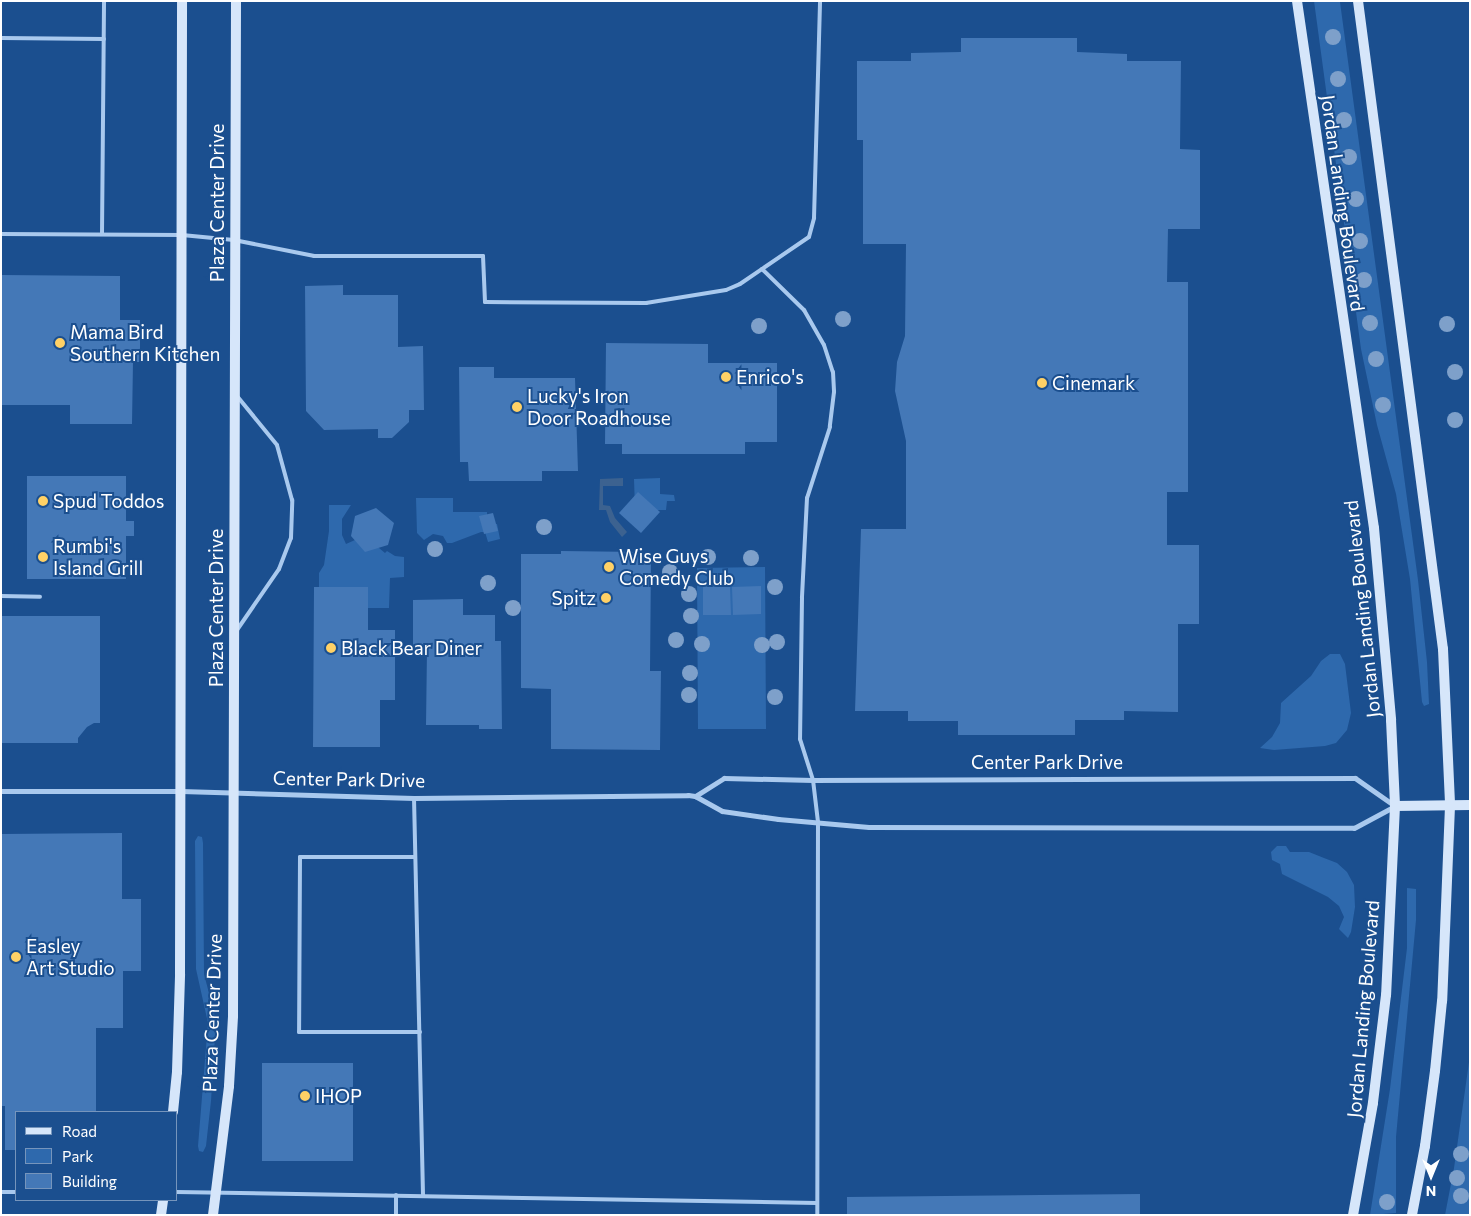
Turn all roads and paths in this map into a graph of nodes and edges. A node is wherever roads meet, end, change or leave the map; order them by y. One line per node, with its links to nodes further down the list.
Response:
1 (104, 1): 8 (lane)
2 (182, 1): 11 (street, Plaza Center Drive)
3 (236, 1): 12 (street, Plaza Center Drive)
4 (820, 1): 13 (lane)
5 (1297, 1): 25 (street, Jordan Landing Boulevard)
6 (1358, 1): 26 (street, Jordan Landing Boulevard)
7 (1, 38): 8 (lane)
8 (104, 39): 10 (lane)
9 (1, 234): 10 (lane)
10 (102, 234): 11 (lane)
11 (182, 235): 12 (lane); 20 (street, Plaza Center Drive)
12 (234, 240): 13 (lane); 14 (street, Plaza Center Drive)
13 (762, 269): 18 (lane)
14 (235, 394): 17 (street, Plaza Center Drive); 17 (lane)
15 (1, 596): 16 (lane)
16 (40, 596)
17 (233, 636): 21 (street, Plaza Center Drive)
18 (813, 780): 22 (street, Center Park Drive); 25 (street, Center Park Drive); 27 (lane)
19 (1, 791): 20 (street, Center Park Drive)
20 (181, 792): 21 (street, Center Park Drive); 30 (street, Plaza Center Drive)
21 (233, 793): 23 (street, Center Park Drive); 34 (street, Plaza Center Drive)
22 (695, 796): 23 (street, Center Park Drive); 27 (street, Center Park Drive)
23 (414, 798): 28 (lane)
24 (1470, 805): 26 (street, Center Park Drive)
25 (1395, 806): 26 (street, Center Park Drive); 27 (street, Center Park Drive); 43 (street, Jordan Landing Boulevard)
26 (1450, 806): 44 (street, Jordan Landing Boulevard)
27 (818, 822): 38 (lane)
28 (415, 857): 29 (lane); 29 (lane)
29 (420, 1032): 36 (lane)
30 (172, 1111)
31 (1, 1192): 32 (lane)
32 (15, 1192)
33 (178, 1192): 34 (lane)
34 (216, 1192): 35 (lane); 40 (street, Plaza Center Drive)
35 (396, 1195): 36 (lane); 41 (lane)
36 (424, 1196): 38 (lane)
37 (163, 1201): 39 (street)
38 (817, 1203): 42 (lane)
39 (161, 1215)
40 (213, 1215)
41 (396, 1215)
42 (817, 1215)
43 (1353, 1215)
44 (1412, 1215)

